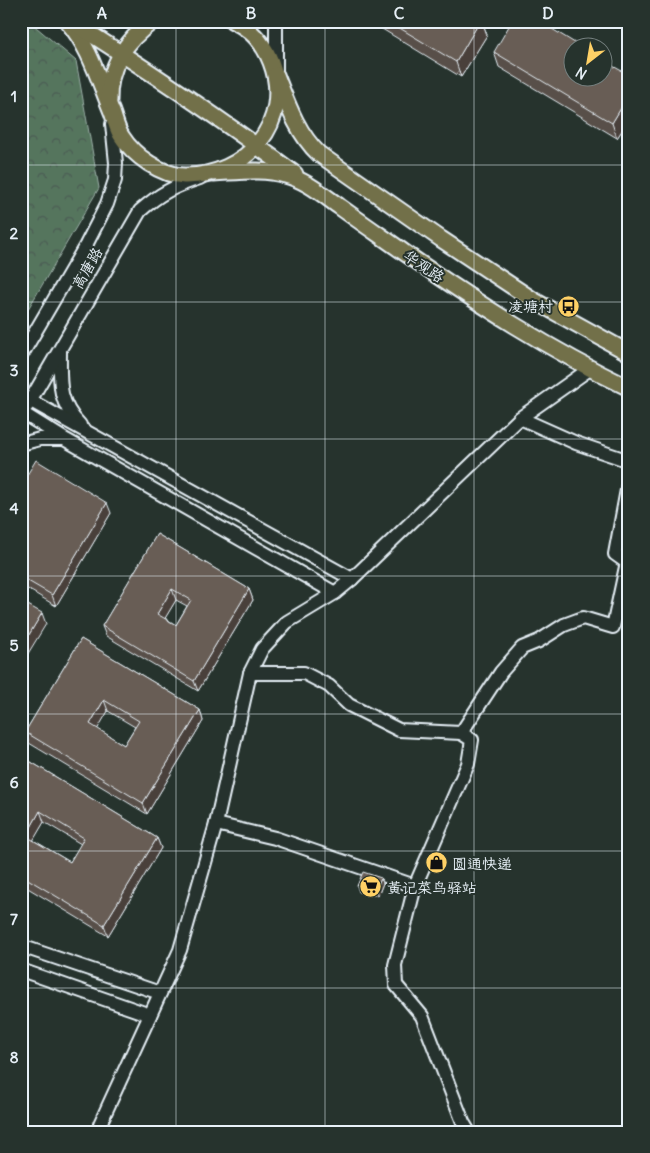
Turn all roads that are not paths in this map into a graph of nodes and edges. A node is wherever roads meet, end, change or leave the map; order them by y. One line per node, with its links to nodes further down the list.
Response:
1 (67, 21): 8 (main road)
2 (71, 21): 6 (main road)
3 (153, 21): 6 (main road)
4 (234, 21): 7 (main road)
5 (276, 21): 7 (street)
6 (121, 53): 8 (main road); 9 (main road)
7 (276, 75): 9 (main road); 13 (main road)
8 (109, 105): 10 (main road); 14 (street, 高唐路)
9 (257, 146): 10 (main road); 11 (main road)
10 (214, 173): 11 (main road, 华观路); 12 (street, 高唐路)
11 (310, 186): 15 (main road, 华观路)
12 (60, 350): 17 (street, 高唐路); 20 (street)
13 (629, 353)
14 (21, 356)
15 (591, 368): 16 (main road, 华观路); 19 (street)
16 (629, 388)
17 (26, 399): 18 (street, 高唐路); 20 (street)
18 (22, 413): 21 (street)
19 (520, 418): 23 (street); 26 (street)
20 (88, 432): 26 (street)
21 (66, 440): 22 (street); 27 (street)
22 (21, 444)
23 (629, 461)
24 (629, 479): 25 (street)
25 (628, 563): 29 (street)
26 (352, 579): 27 (street)
27 (335, 593): 28 (street)
28 (250, 673): 29 (street); 30 (street)
29 (461, 733): 31 (street)
30 (216, 824): 31 (street); 34 (street)
31 (415, 886): 37 (street)
32 (21, 946): 34 (street)
33 (21, 970): 35 (street)
34 (160, 993): 35 (street)
35 (150, 1014): 36 (street)
36 (100, 1132)
37 (469, 1132)

